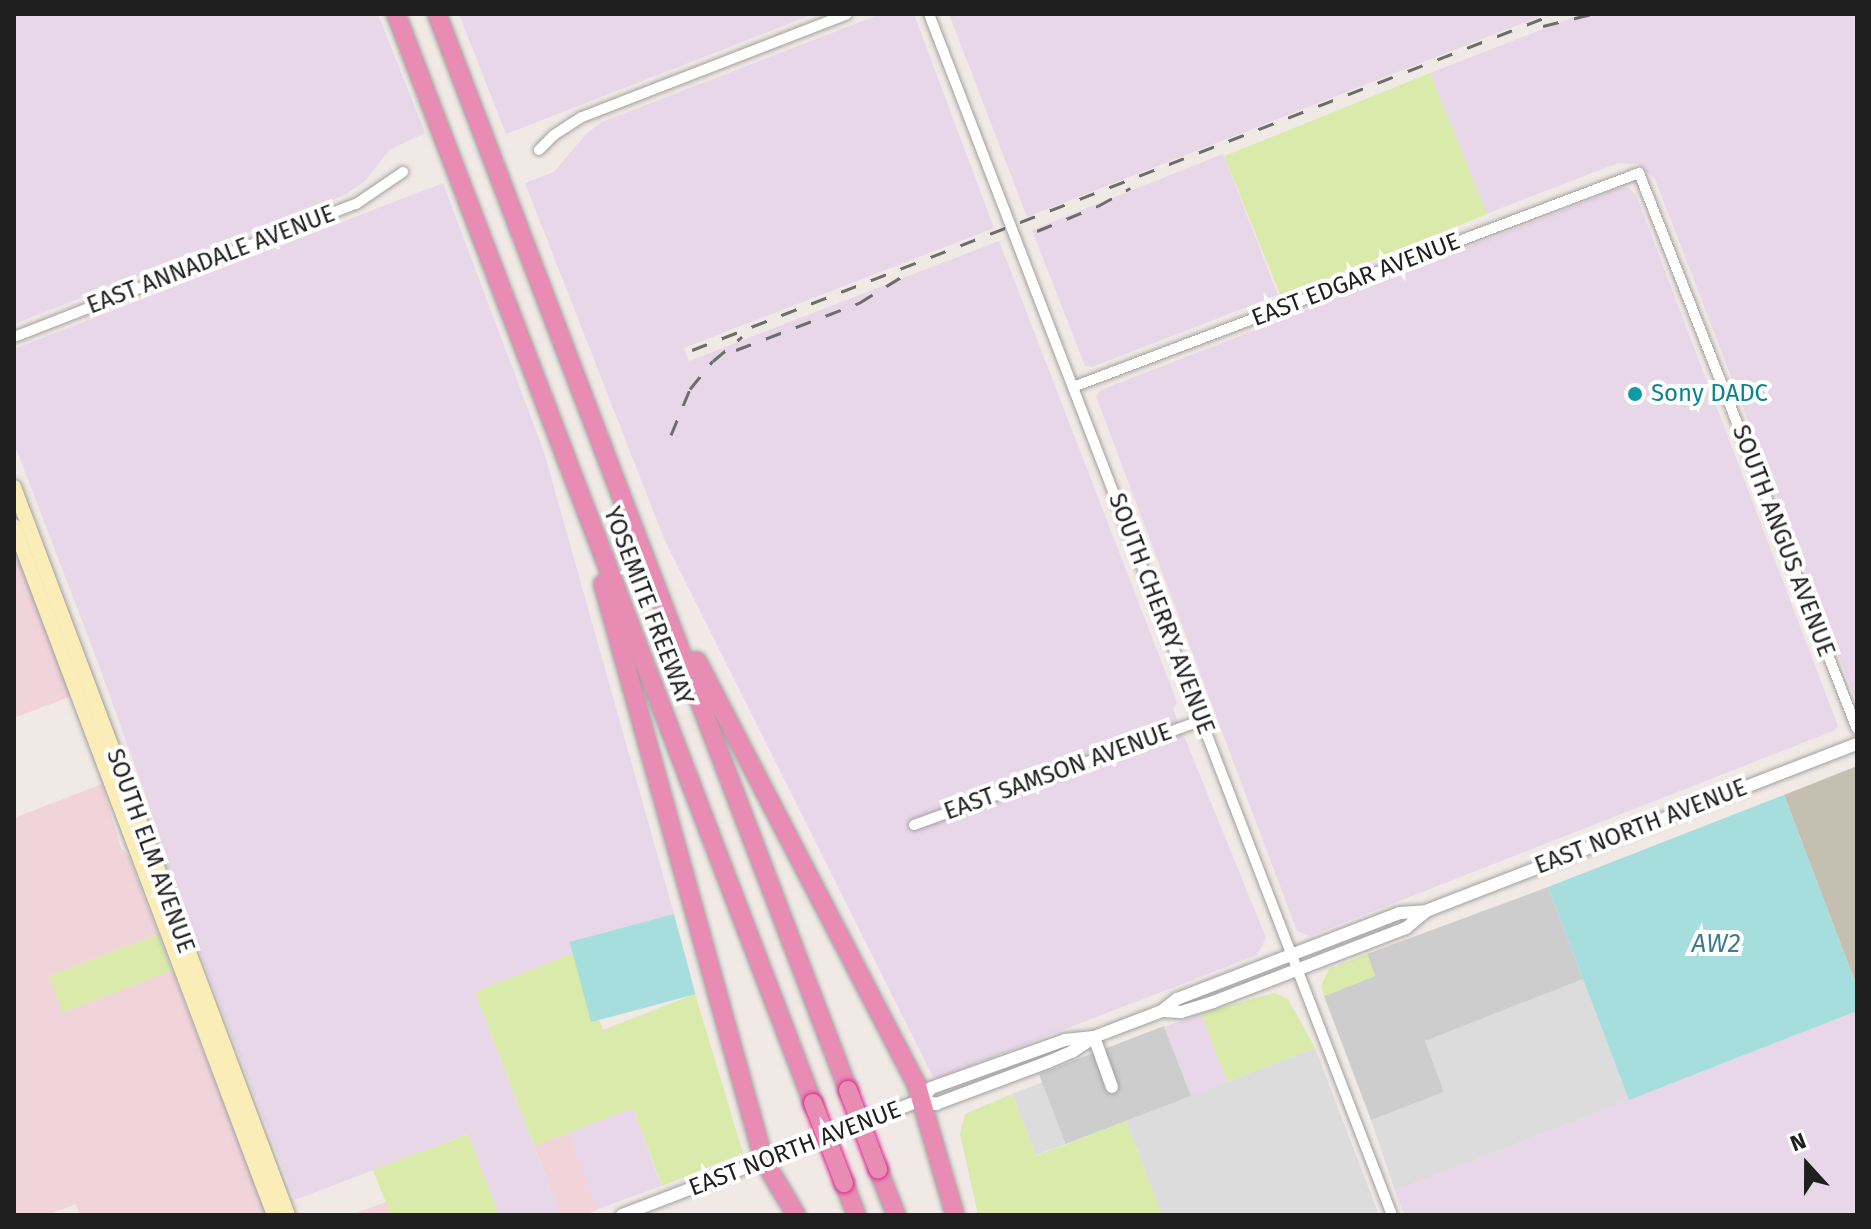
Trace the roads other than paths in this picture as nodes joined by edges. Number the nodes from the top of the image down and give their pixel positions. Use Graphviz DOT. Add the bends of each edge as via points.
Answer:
graph roads {
  1 [pos="396,14"];
  2 [pos="437,14"];
  3 [pos="847,14"];
  4 [pos="929,14"];
  5 [pos="539,150"];
  6 [pos="403,172"];
  7 [pos="1639,173"];
  8 [pos="14,337"];
  9 [pos="1073,387"];
  10 [pos="14,487"];
  11 [pos="581,500"];
  12 [pos="14,526"];
  13 [pos="636,531"];
  14 [pos="1202,720"];
  15 [pos="1857,729"];
  16 [pos="1857,744"];
  17 [pos="128,814"];
  18 [pos="914,825"];
  19 [pos="1426,911"];
  20 [pos="1293,955"];
  21 [pos="1298,970"];
  22 [pos="1162,1011"];
  23 [pos="1094,1037"];
  24 [pos="1112,1087"];
  25 [pos="922,1100"];
  26 [pos="764,1161"];
  27 [pos="274,1215"];
  28 [pos="288,1215"];
  29 [pos="622,1215"];
  30 [pos="796,1215"];
  31 [pos="856,1215"];
  32 [pos="896,1215"];
  33 [pos="955,1215"];
  34 [pos="1392,1215"];
  1 -- 11 [label="highway, YOSEMITE FREEWAY"];
  2 -- 13 [label="highway, YOSEMITE FREEWAY"];
  3 -- 5 [label="street" via="582,117"];
  4 -- 9 [label="street, SOUTH CHERRY AVENUE"];
  6 -- 8 [label="street, EAST ANNADALE AVENUE" via="356,204"];
  7 -- 9 [label="street, EAST EDGAR AVENUE"];
  7 -- 15 [label="street, SOUTH ANGUS AVENUE"];
  9 -- 14 [label="street, SOUTH CHERRY AVENUE"];
  10 -- 17 [label="main road, SOUTH ELM AVENUE"];
  11 -- 26 [label="highway"];
  11 -- 31 [label="highway, YOSEMITE FREEWAY, bridge"];
  12 -- 17 [label="main road, SOUTH ELM AVENUE"];
  13 -- 25 [label="highway" via="727,725"];
  13 -- 32 [label="highway, YOSEMITE FREEWAY, bridge"];
  14 -- 18 [label="street, EAST SAMSON AVENUE"];
  14 -- 20 [label="street, SOUTH CHERRY AVENUE"];
  16 -- 19 [label="street, EAST NORTH AVENUE"];
  17 -- 27 [label="main road, SOUTH ELM AVENUE"];
  17 -- 28 [label="main road, SOUTH ELM AVENUE"];
  19 -- 20 [label="street, EAST NORTH AVENUE" via="1400,913"];
  19 -- 21 [label="street, EAST NORTH AVENUE" via="1406,928"];
  20 -- 21 [label="street, SOUTH CHERRY AVENUE"];
  20 -- 22 [label="street, EAST NORTH AVENUE" via="1177,999"];
  21 -- 22 [label="street, EAST NORTH AVENUE" via="1181,1012"];
  21 -- 34 [label="street, SOUTH CHERRY AVENUE"];
  22 -- 23 [label="street, EAST NORTH AVENUE"];
  23 -- 24 [label="street"];
  23 -- 25 [label="street, EAST NORTH AVENUE" via="1072,1052 961,1095 936,1104"];
  25 -- 26 [label="street, EAST NORTH AVENUE"];
  25 -- 33 [label="highway"];
  26 -- 29 [label="street, EAST NORTH AVENUE"];
  26 -- 30 [label="highway"];
}
